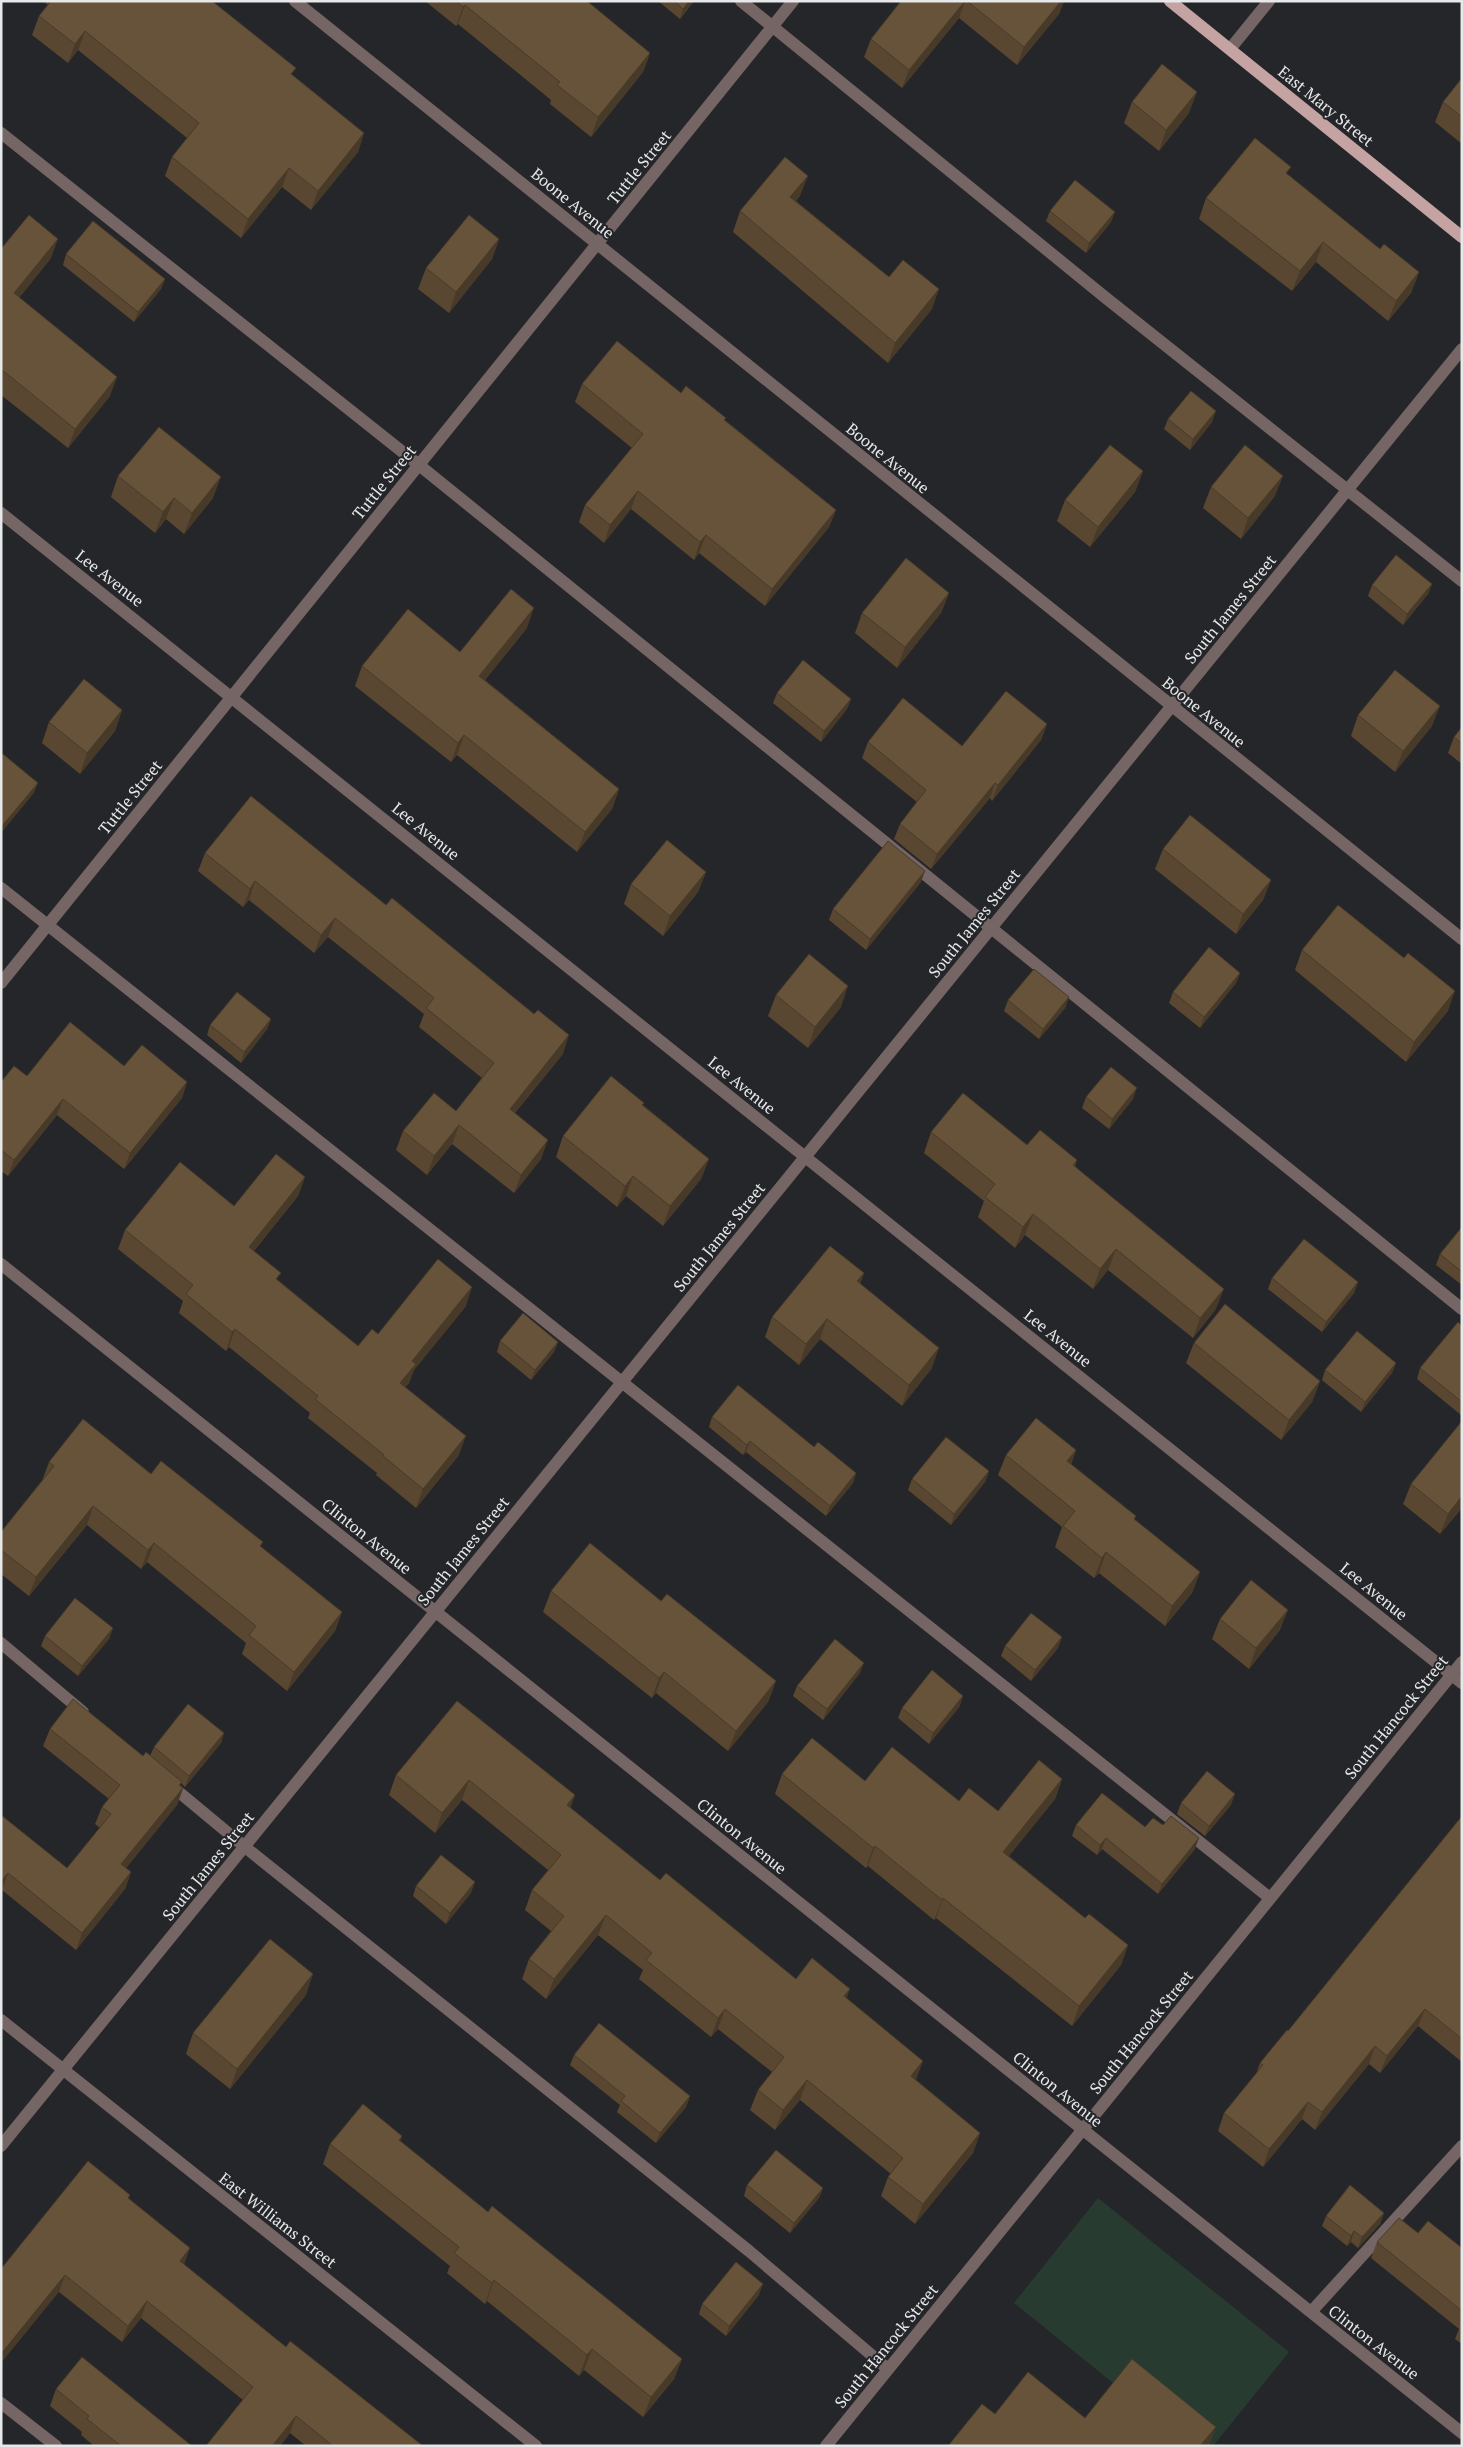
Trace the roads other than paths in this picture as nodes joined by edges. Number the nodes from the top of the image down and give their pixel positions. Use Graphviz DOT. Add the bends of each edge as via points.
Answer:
graph roads {
  1 [pos="295,1"];
  2 [pos="741,1"];
  3 [pos="793,1"];
  4 [pos="1170,1"];
  5 [pos="1269,1"];
  6 [pos="773,26"];
  7 [pos="1230,49"];
  8 [pos="1,133"];
  9 [pos="1462,237"];
  10 [pos="598,243"];
  11 [pos="1462,349"];
  12 [pos="419,465"];
  13 [pos="1347,491"];
  14 [pos="1,513"];
  15 [pos="1462,581"];
  16 [pos="232,697"];
  17 [pos="1171,707"];
  18 [pos="1,888"];
  19 [pos="48,925"];
  20 [pos="992,928"];
  21 [pos="1462,938"];
  22 [pos="1,983"];
  23 [pos="806,1156"];
  24 [pos="1,1264"];
  25 [pos="1462,1309"];
  26 [pos="622,1382"];
  27 [pos="435,1612"];
  28 [pos="1,1643"];
  29 [pos="1462,1662"];
  30 [pos="1457,1678"];
  31 [pos="95,1722"];
  32 [pos="160,1776"];
  33 [pos="244,1847"];
  34 [pos="1270,1898"];
  35 [pos="1,2020"];
  36 [pos="63,2070"];
  37 [pos="1082,2129"];
  38 [pos="1,2146"];
  39 [pos="1462,2146"];
  40 [pos="1311,2312"];
  41 [pos="888,2369"];
  42 [pos="1,2404"];
  43 [pos="1462,2432"];
  44 [pos="56,2446"];
  45 [pos="536,2446"];
  46 [pos="826,2446"];
  1 -- 10 [label="street, Boone Avenue"];
  2 -- 6 [label="street"];
  3 -- 6 [label="street, Tuttle Street"];
  4 -- 7 [label="main road, East Mary Street"];
  5 -- 7 [label="street"];
  6 -- 10 [label="street, Tuttle Street"];
  6 -- 13 [label="street"];
  7 -- 9 [label="main road, East Mary Street"];
  8 -- 12 [label="street"];
  10 -- 12 [label="street, Tuttle Street"];
  10 -- 17 [label="street, Boone Avenue"];
  11 -- 13 [label="street, South James Street"];
  12 -- 16 [label="street, Tuttle Street"];
  12 -- 20 [label="street"];
  13 -- 15 [label="street"];
  13 -- 17 [label="street, South James Street"];
  14 -- 16 [label="street, Lee Avenue"];
  16 -- 19 [label="street, Tuttle Street"];
  16 -- 23 [label="street, Lee Avenue"];
  17 -- 20 [label="street, South James Street"];
  17 -- 21 [label="street, Boone Avenue"];
  18 -- 19 [label="street"];
  19 -- 22 [label="street, Tuttle Street"];
  19 -- 26 [label="street"];
  20 -- 23 [label="street, South James Street"];
  20 -- 25 [label="street"];
  23 -- 26 [label="street, South James Street"];
  23 -- 30 [label="street, Lee Avenue"];
  24 -- 27 [label="street, Clinton Avenue"];
  26 -- 27 [label="street, South James Street"];
  26 -- 34 [label="street"];
  27 -- 33 [label="street, South James Street"];
  27 -- 37 [label="street, Clinton Avenue"];
  28 -- 31 [label="street"];
  29 -- 30 [label="street, South Hancock Street"];
  30 -- 34 [label="street, South Hancock Street"];
  32 -- 33 [label="street"];
  33 -- 36 [label="street, South James Street"];
  33 -- 41 [label="street" via="749,2251"];
  34 -- 37 [label="street, South Hancock Street"];
  35 -- 36 [label="street, East Williams Street"];
  36 -- 38 [label="street, South James Street"];
  36 -- 45 [label="street, East Williams Street"];
  37 -- 40 [label="street, Clinton Avenue"];
  37 -- 41 [label="street, South Hancock Street"];
  39 -- 40 [label="street"];
  40 -- 43 [label="street, Clinton Avenue"];
  41 -- 46 [label="street, South Hancock Street"];
  42 -- 44 [label="street"];
}
